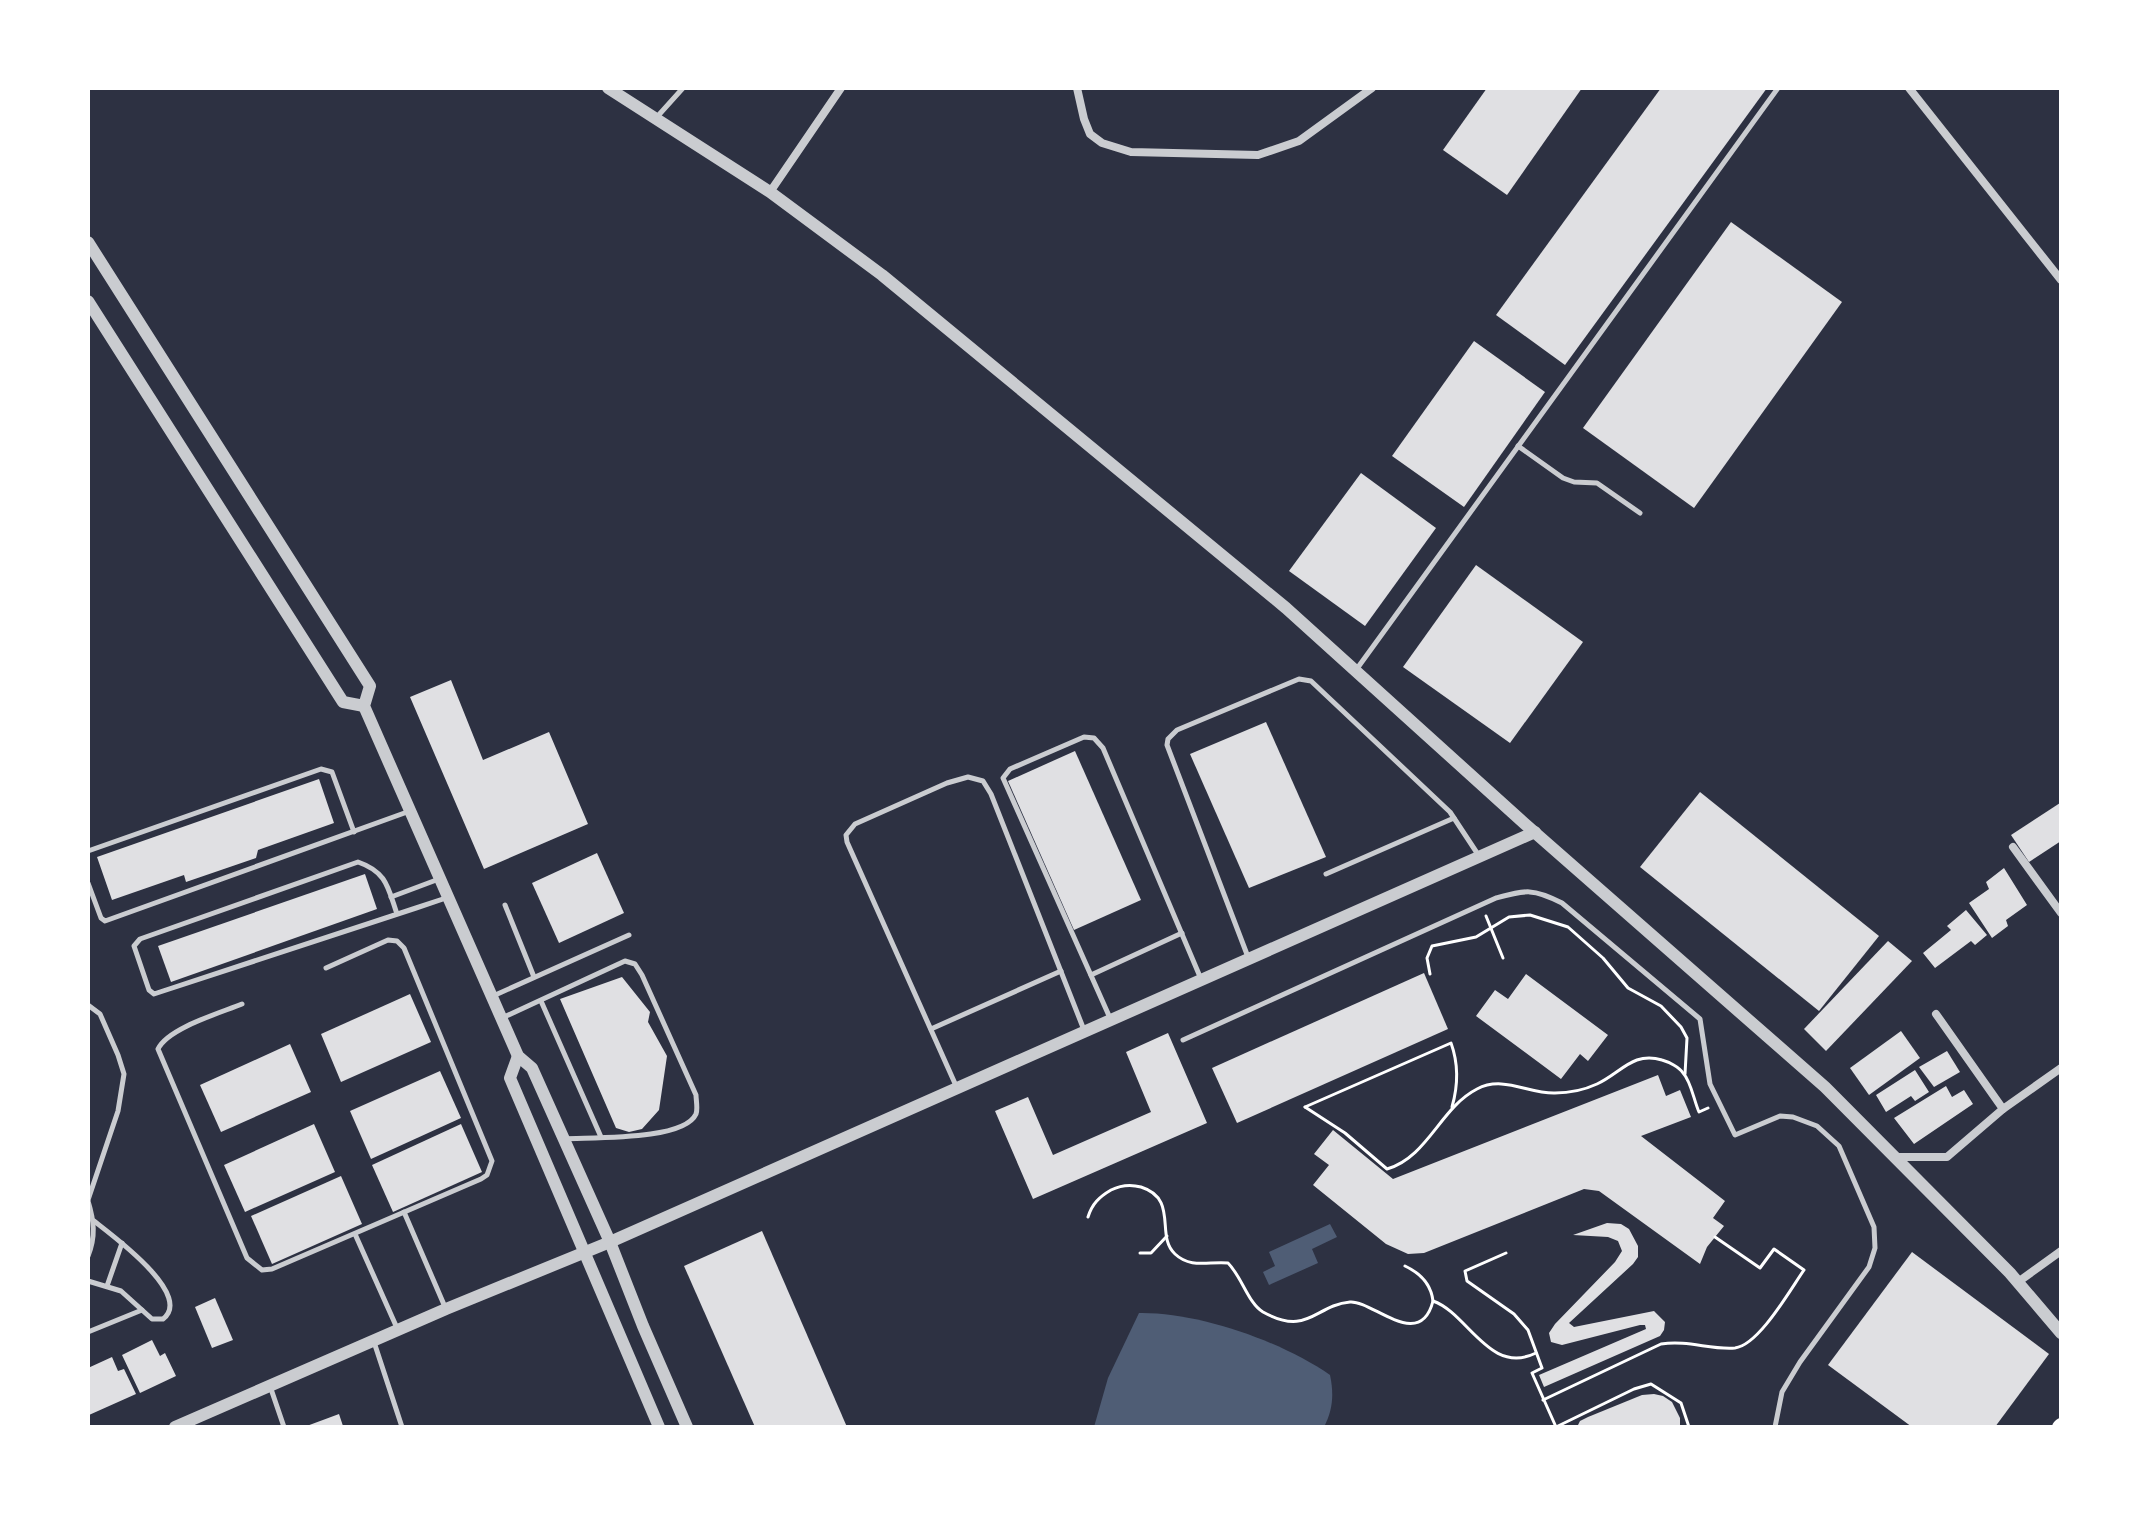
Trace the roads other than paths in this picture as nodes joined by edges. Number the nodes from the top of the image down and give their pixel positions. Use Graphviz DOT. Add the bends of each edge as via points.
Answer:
graph roads {
  1 [pos="608,88"];
  2 [pos="683,88"];
  3 [pos="841,88"];
  4 [pos="1077,88"];
  5 [pos="1372,88"];
  6 [pos="1778,88"];
  7 [pos="1909,88"];
  8 [pos="656,119"];
  9 [pos="770,192"];
  10 [pos="88,242"];
  11 [pos="2061,280"];
  12 [pos="88,301"];
  13 [pos="1518,446"];
  14 [pos="1640,513"];
  15 [pos="1356,671"];
  16 [pos="364,706"];
  17 [pos="412,810"];
  18 [pos="1454,818"];
  19 [pos="354,832"];
  20 [pos="1535,832"];
  21 [pos="2013,847"];
  22 [pos="88,851"];
  23 [pos="1480,856"];
  24 [pos="1326,874"];
  25 [pos="441,878"];
  26 [pos="88,883"];
  27 [pos="391,897"];
  28 [pos="450,897"];
  29 [pos="505,905"];
  30 [pos="2061,913"];
  31 [pos="397,914"];
  32 [pos="1182,933"];
  33 [pos="629,935"];
  34 [pos="1249,958"];
  35 [pos="326,968"];
  36 [pos="1061,971"];
  37 [pos="1091,975"];
  38 [pos="534,977"];
  39 [pos="1201,979"];
  40 [pos="492,996"];
  41 [pos="541,1001"];
  42 [pos="242,1004"];
  43 [pos="88,1005"];
  44 [pos="1936,1014"];
  45 [pos="502,1018"];
  46 [pos="1111,1019"];
  47 [pos="931,1029"];
  48 [pos="1084,1031"];
  49 [pos="1183,1040"];
  50 [pos="518,1056"];
  51 [pos="2061,1068"];
  52 [pos="957,1089"];
  53 [pos="2003,1109"];
  54 [pos="601,1137"];
  55 [pos="562,1139"];
  56 [pos="1896,1157"];
  57 [pos="88,1200"];
  58 [pos="404,1212"];
  59 [pos="94,1221"];
  60 [pos="355,1234"];
  61 [pos="610,1242"];
  62 [pos="122,1243"];
  63 [pos="2061,1251"];
  64 [pos="583,1252"];
  65 [pos="88,1256"];
  66 [pos="88,1281"];
  67 [pos="2018,1282"];
  68 [pos="107,1286"];
  69 [pos="446,1309"];
  70 [pos="142,1310"];
  71 [pos="398,1331"];
  72 [pos="88,1332"];
  73 [pos="2061,1333"];
  74 [pos="374,1342"];
  75 [pos="270,1385"];
  76 [pos="175,1427"];
  77 [pos="284,1427"];
  78 [pos="402,1427"];
  79 [pos="659,1427"];
  80 [pos="687,1427"];
  81 [pos="1775,1427"];
  1 -- 8 [label="street"];
  2 -- 8 [label="lane"];
  3 -- 9 [label="street"];
  4 -- 5 [label="street" via="1090,134 1102,143 1131,152 1258,155 1299,141"];
  6 -- 13 [label="lane"];
  7 -- 11 [label="street"];
  8 -- 9 [label="street"];
  9 -- 15 [label="street" via="882,275"];
  10 -- 16 [label="street" via="370,686"];
  12 -- 16 [label="street" via="343,702"];
  13 -- 14 [label="lane" via="1563,478 1597,483"];
  13 -- 15 [label="lane"];
  15 -- 20 [label="street"];
  16 -- 17 [label="street"];
  17 -- 19 [label="lane"];
  17 -- 25 [label="street"];
  18 -- 23 [label="lane"];
  18 -- 24 [label="lane"];
  18 -- 34 [label="lane" via="1311,681 1299,679 1173,732 1167,745"];
  19 -- 22 [label="lane" via="332,772 321,769"];
  19 -- 26 [label="lane" via="105,921"];
  20 -- 23 [label="street"];
  20 -- 56 [label="street" via="1766,1034"];
  21 -- 30 [label="street"];
  23 -- 34 [label="street"];
  25 -- 27 [label="lane"];
  25 -- 28 [label="street"];
  27 -- 31 [label="lane"];
  27 -- 31 [label="lane" via="382,875 358,862 140,939 135,951 154,994"];
  28 -- 31 [label="lane"];
  28 -- 40 [label="street"];
  29 -- 38 [label="lane"];
  32 -- 37 [label="lane"];
  32 -- 37 [label="lane" via="1100,743 1084,737 1010,769 1003,778"];
  32 -- 39 [label="lane"];
  33 -- 38 [label="lane"];
  34 -- 39 [label="street"];
  35 -- 58 [label="lane" via="388,940 404,948 492,1161 481,1179"];
  36 -- 47 [label="lane"];
  36 -- 47 [label="lane" via="983,781 968,777 947,783 855,824 847,842"];
  36 -- 48 [label="lane"];
  37 -- 46 [label="lane"];
  38 -- 40 [label="lane"];
  39 -- 46 [label="street"];
  40 -- 45 [label="street"];
  41 -- 45 [label="lane"];
  41 -- 54 [label="lane"];
  41 -- 54 [label="lane" via="625,961 635,964 696,1095 696,1113 690,1121 650,1136"];
  42 -- 60 [label="lane" via="174,1033 158,1049 247,1258 262,1270 272,1269"];
  43 -- 57 [label="lane" via="100,1014 124,1074 118,1111"];
  44 -- 53 [label="street"];
  45 -- 50 [label="street"];
  46 -- 48 [label="street"];
  47 -- 52 [label="lane"];
  48 -- 52 [label="street"];
  49 -- 81 [label="lane" via="1481,905 1528,890 1542,892 1574,912 1700,1019 1710,1084 1735,1135 1780,1116 1805,1121 1829,1135 1839,1146 1874,1227 1869,1267 1782,1392"];
  50 -- 55 [label="street" via="532,1068"];
  50 -- 64 [label="street" via="510,1078"];
  51 -- 53 [label="street"];
  52 -- 61 [label="street"];
  53 -- 56 [label="street" via="1947,1157"];
  54 -- 55 [label="lane"];
  55 -- 61 [label="street"];
  56 -- 67 [label="street"];
  57 -- 59 [label="lane"];
  58 -- 60 [label="lane"];
  58 -- 69 [label="lane"];
  59 -- 62 [label="lane"];
  59 -- 65 [label="lane"];
  60 -- 71 [label="lane"];
  61 -- 64 [label="street"];
  61 -- 80 [label="street"];
  62 -- 68 [label="lane"];
  62 -- 70 [label="lane" via="165,1287 172,1305 163,1319 152,1319"];
  63 -- 67 [label="street"];
  64 -- 69 [label="street"];
  64 -- 79 [label="street"];
  66 -- 68 [label="lane"];
  67 -- 73 [label="street"];
  68 -- 70 [label="lane"];
  69 -- 71 [label="street"];
  70 -- 72 [label="lane"];
  71 -- 74 [label="street"];
  74 -- 75 [label="street"];
  74 -- 78 [label="lane"];
  75 -- 76 [label="street"];
  75 -- 77 [label="lane"];
}
